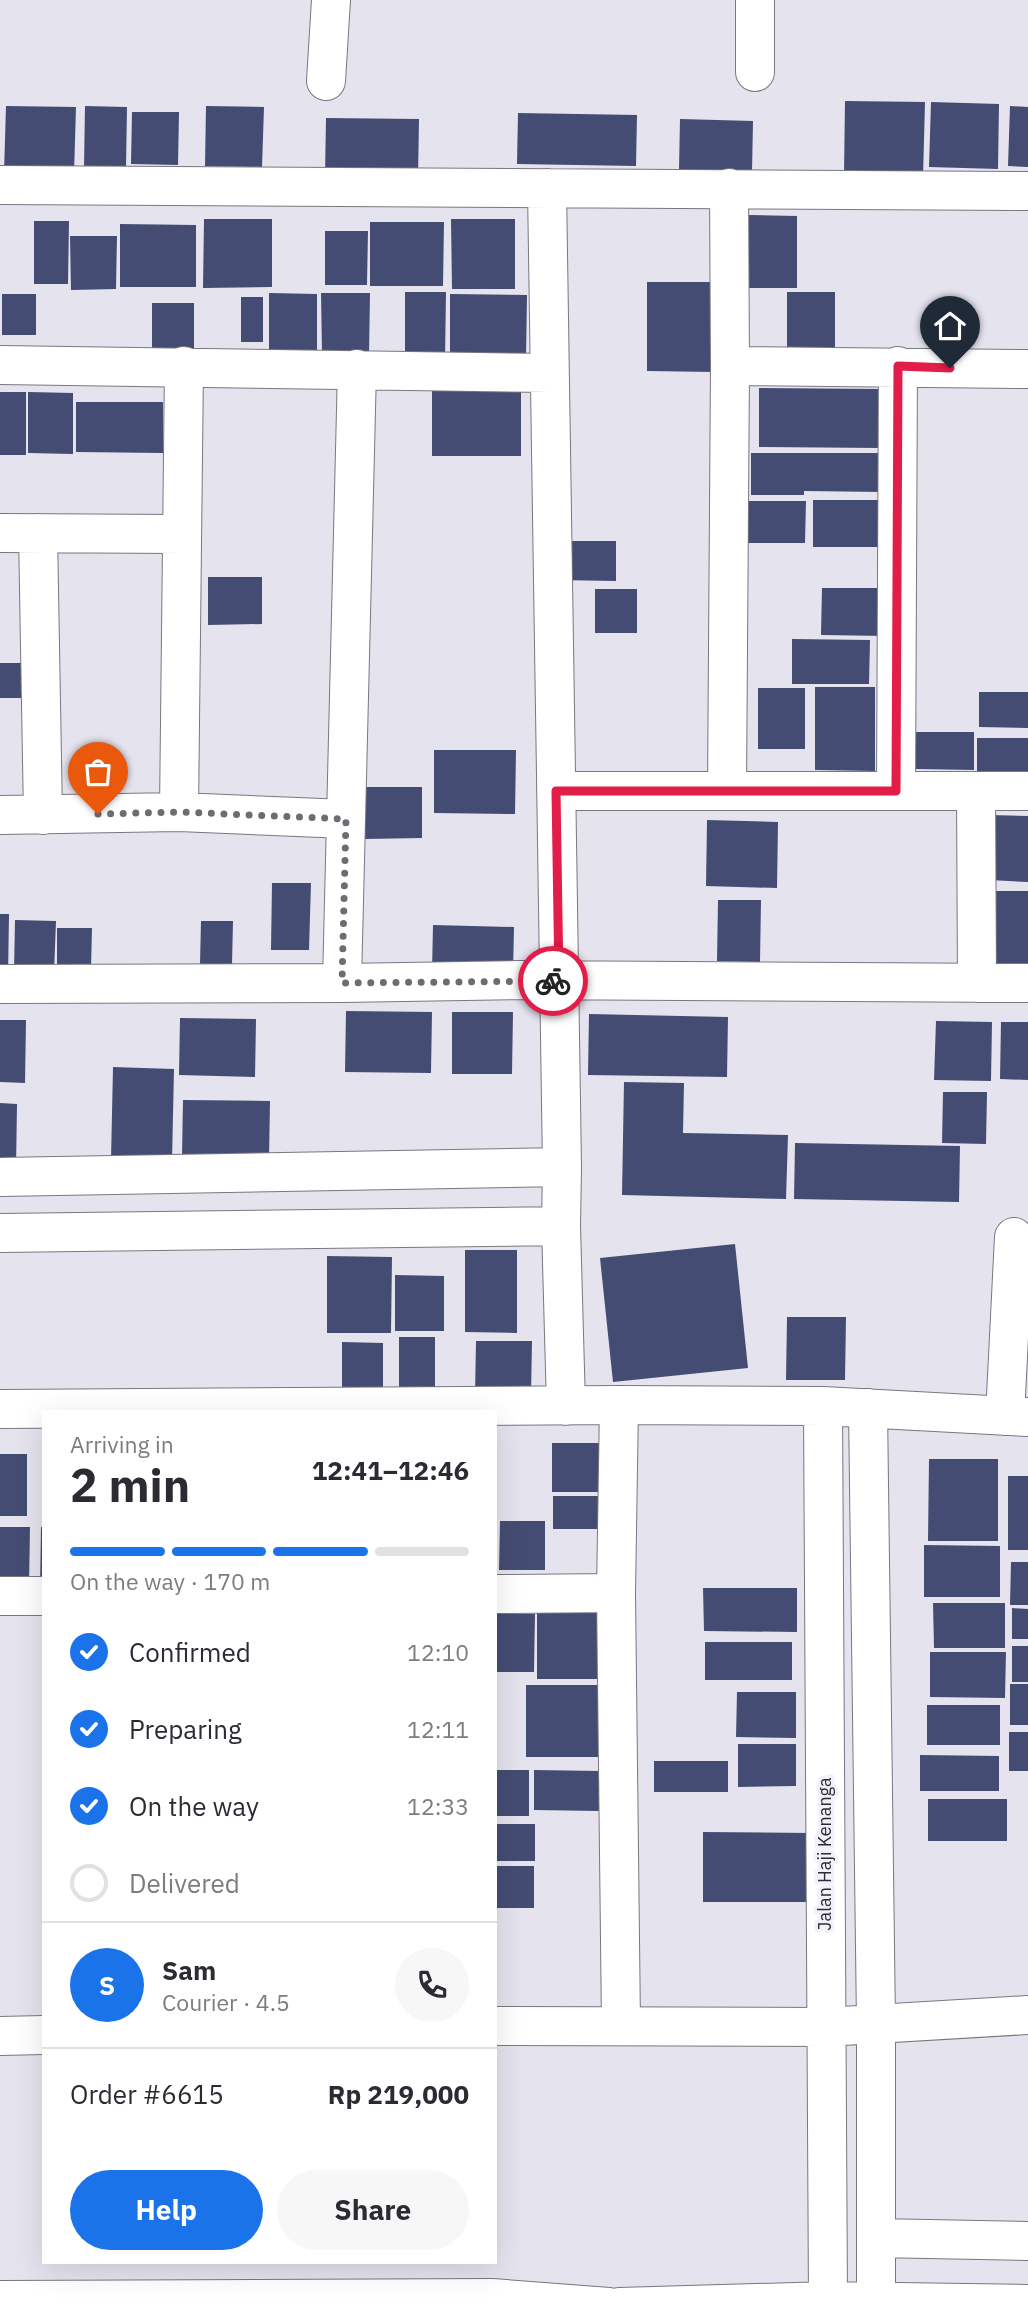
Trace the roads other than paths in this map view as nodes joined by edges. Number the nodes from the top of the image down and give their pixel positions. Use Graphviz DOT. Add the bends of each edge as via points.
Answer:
graph roads {
  1 [pos="331,0"];
  2 [pos="755,0"];
  3 [pos="755,72"];
  4 [pos="327,81"];
  5 [pos="0,185"];
  6 [pos="547,188"];
  7 [pos="729,188"];
  8 [pos="1028,191"];
  9 [pos="0,365"];
  10 [pos="184,366"];
  11 [pos="730,366"];
  12 [pos="898,366"];
  13 [pos="358,369"];
  14 [pos="1028,369"];
  15 [pos="549,373"];
  16 [pos="0,533"];
  17 [pos="38,533"];
  18 [pos="181,534"];
  19 [pos="556,791"];
  20 [pos="727,791"];
  21 [pos="896,791"];
  22 [pos="976,791"];
  23 [pos="1028,791"];
  24 [pos="179,812"];
  25 [pos="0,815"];
  26 [pos="43,815"];
  27 [pos="346,819"];
  28 [pos="559,981"];
  29 [pos="342,983"];
  30 [pos="978,983"];
  31 [pos="1028,983"];
  32 [pos="0,984"];
  33 [pos="562,1167"];
  34 [pos="0,1177"];
  35 [pos="561,1226"];
  36 [pos="0,1233"];
  37 [pos="1014,1237"];
  38 [pos="619,1405"];
  39 [pos="566,1406"];
  40 [pos="823,1406"];
  41 [pos="868,1408"];
  42 [pos="0,1409"];
  43 [pos="52,1410"];
  44 [pos="196,1410"];
  45 [pos="1016,1416"];
  46 [pos="616,1592"];
  47 [pos="497,1594"];
  48 [pos="0,1596"];
  49 [pos="42,1596"];
  50 [pos="1028,2015"];
  51 [pos="876,2024"];
  52 [pos="621,2025"];
  53 [pos="497,2026"];
  54 [pos="825,2027"];
  55 [pos="42,2035"];
  56 [pos="0,2036"];
  57 [pos="876,2238"];
  58 [pos="1028,2241"];
  59 [pos="0,2300"];
  60 [pos="828,2301"];
  61 [pos="876,2302"];
  62 [pos="334,2303"];
  63 [pos="492,2303"];
  64 [pos="38,2304"];
  65 [pos="175,2304"];
  66 [pos="1028,2304"];
  67 [pos="609,2307"];
  68 [pos="619,2307"];
  1 -- 4 [label="street"];
  2 -- 3 [label="street"];
  5 -- 6 [label="street"];
  6 -- 7 [label="street"];
  6 -- 15 [label="street"];
  7 -- 8 [label="street"];
  7 -- 11 [label="street"];
  9 -- 10 [label="street"];
  10 -- 13 [label="street"];
  10 -- 18 [label="street"];
  11 -- 12 [label="street"];
  11 -- 20 [label="street"];
  12 -- 14 [label="street"];
  12 -- 21 [label="street"];
  13 -- 15 [label="street"];
  13 -- 27 [label="street"];
  15 -- 19 [label="street"];
  16 -- 17 [label="street"];
  17 -- 18 [label="street"];
  17 -- 26 [label="street"];
  18 -- 24 [label="street"];
  19 -- 20 [label="street"];
  19 -- 28 [label="street"];
  20 -- 21 [label="street"];
  21 -- 22 [label="street"];
  22 -- 23 [label="street"];
  22 -- 30 [label="street"];
  24 -- 26 [label="street"];
  24 -- 27 [label="street"];
  25 -- 26 [label="street"];
  27 -- 29 [label="street"];
  28 -- 29 [label="street"];
  28 -- 30 [label="street"];
  28 -- 33 [label="street"];
  29 -- 32 [label="street"];
  30 -- 31 [label="street"];
  33 -- 34 [label="street"];
  33 -- 35 [label="street"];
  35 -- 36 [label="street"];
  35 -- 39 [label="street"];
  37 -- 45 [label="street"];
  38 -- 39 [label="street"];
  38 -- 40 [label="street"];
  38 -- 46 [label="street"];
  39 -- 44 [label="street"];
  40 -- 41 [label="street"];
  40 -- 54 [label="street, Jalan Haji Kenanga"];
  41 -- 45 [label="street"];
  41 -- 51 [label="street"];
  42 -- 43 [label="street"];
  46 -- 47 [label="street"];
  46 -- 52 [label="street"];
  48 -- 49 [label="street"];
  50 -- 51 [label="street"];
  51 -- 54 [label="street"];
  51 -- 57 [label="street"];
  52 -- 53 [label="street"];
  52 -- 54 [label="street"];
  54 -- 60 [label="street, Jalan Haji Kenanga"];
  55 -- 56 [label="street"];
  57 -- 58 [label="street"];
  57 -- 61 [label="street"];
  59 -- 64 [label="street"];
  60 -- 61 [label="street"];
  60 -- 68 [label="street"];
  61 -- 66 [label="street"];
  62 -- 63 [label="street"];
  62 -- 65 [label="street"];
  63 -- 67 [label="street"];
  64 -- 65 [label="street"];
}
